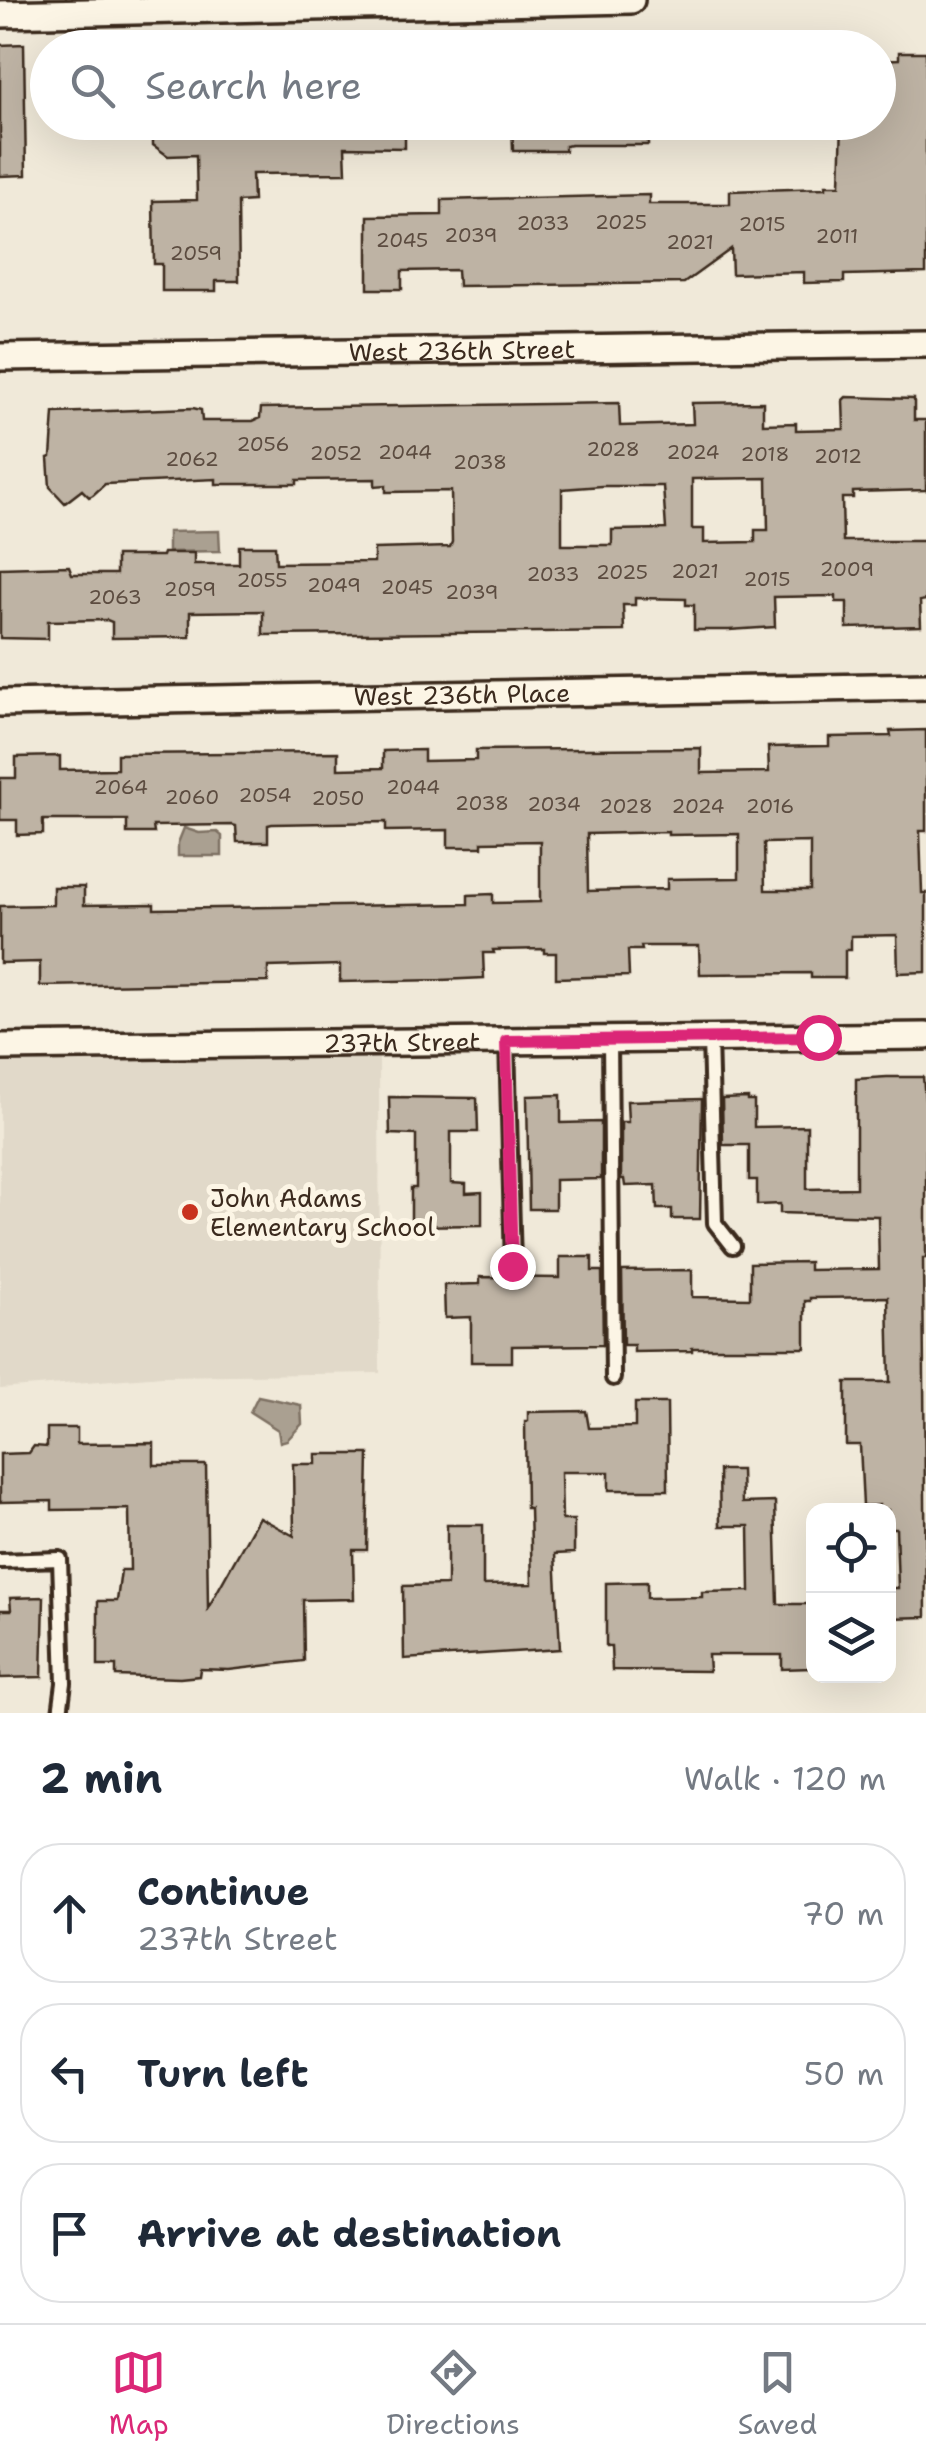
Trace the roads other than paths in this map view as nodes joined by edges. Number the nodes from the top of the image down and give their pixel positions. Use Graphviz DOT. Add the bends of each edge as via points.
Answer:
graph roads {
  1 [pos="631,0"];
  2 [pos="0,14"];
  3 [pos="926,344"];
  4 [pos="0,357"];
  5 [pos="926,686"];
  6 [pos="0,703"];
  7 [pos="926,1036"];
  8 [pos="710,1038"];
  9 [pos="610,1040"];
  10 [pos="506,1041"];
  11 [pos="0,1047"];
  12 [pos="733,1246"];
  13 [pos="512,1266"];
  14 [pos="613,1378"];
  15 [pos="0,1561"];
  16 [pos="60,1713"];
  1 -- 2 [label="street"];
  3 -- 4 [label="street, West 236th Street"];
  5 -- 6 [label="street, West 236th Place"];
  7 -- 8 [label="street, 237th Street"];
  8 -- 9 [label="street, 237th Street"];
  8 -- 12 [label="lane" via="715,1223"];
  9 -- 10 [label="street, 237th Street"];
  9 -- 14 [label="lane"];
  10 -- 11 [label="street, 237th Street"];
  10 -- 13 [label="lane"];
  15 -- 16 [label="lane" via="60,1559"];
}
